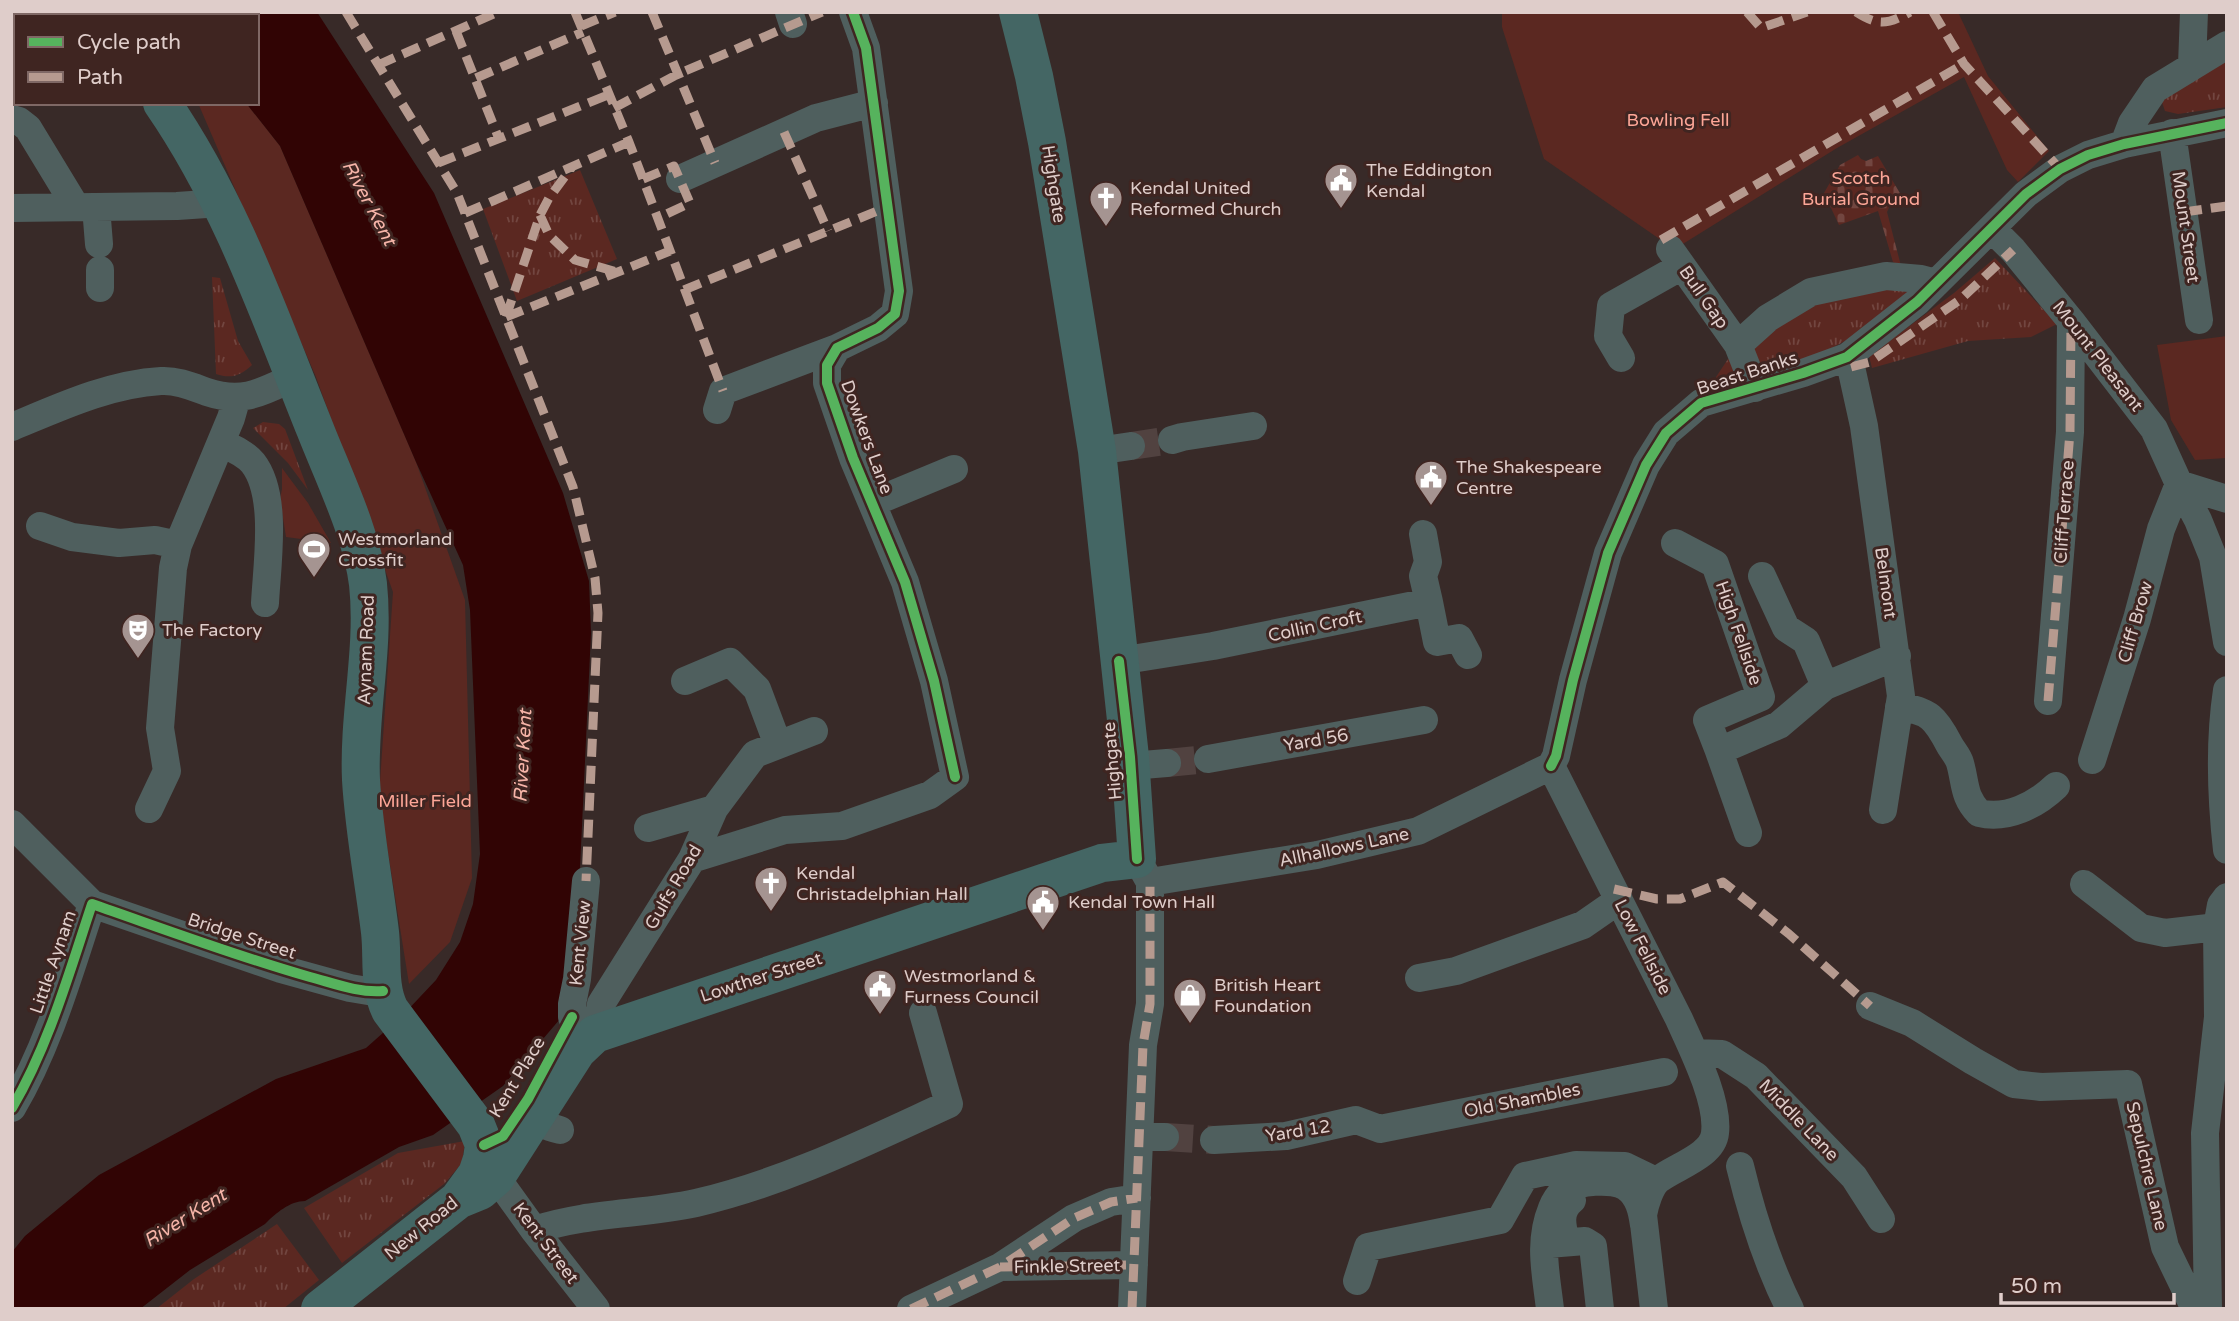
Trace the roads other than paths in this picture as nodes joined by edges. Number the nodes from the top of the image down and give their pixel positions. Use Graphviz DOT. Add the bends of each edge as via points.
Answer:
graph roads {
  1 [pos="853,12"];
  2 [pos="1018,12"];
  3 [pos="2194,12"];
  4 [pos="2227,45"];
  5 [pos="2192,65"];
  6 [pos="874,103"];
  7 [pos="163,105"];
  8 [pos="12,119"];
  9 [pos="2227,123"];
  10 [pos="2172,133"];
  11 [pos="2124,144"];
  12 [pos="680,179"];
  13 [pos="221,203"];
  14 [pos="86,207"];
  15 [pos="12,208"];
  16 [pos="2002,239"];
  17 [pos="100,267"];
  18 [pos="1936,283"];
  19 [pos="2199,320"];
  20 [pos="2071,321"];
  21 [pos="1738,345"];
  22 [pos="837,348"];
  23 [pos="1847,357"];
  24 [pos="1621,358"];
  25 [pos="294,377"];
  26 [pos="1755,388"];
  27 [pos="237,397"];
  28 [pos="717,410"];
  29 [pos="13,424"];
  30 [pos="1253,426"];
  31 [pos="1172,440"];
  32 [pos="221,443"];
  33 [pos="954,469"];
  34 [pos="2179,484"];
  35 [pos="2227,499"];
  36 [pos="872,503"];
  37 [pos="40,526"];
  38 [pos="1423,534"];
  39 [pos="1675,543"];
  40 [pos="178,545"];
  41 [pos="1762,576"];
  42 [pos="1429,602"];
  43 [pos="265,603"];
  44 [pos="2227,642"];
  45 [pos="1468,655"];
  46 [pos="1897,656"];
  47 [pos="1119,660"];
  48 [pos="685,681"];
  49 [pos="1825,686"];
  50 [pos="2227,690"];
  51 [pos="2048,701"];
  52 [pos="1899,707"];
  53 [pos="1424,720"];
  54 [pos="814,731"];
  55 [pos="778,745"];
  56 [pos="1718,751"];
  57 [pos="1208,759"];
  58 [pos="2092,760"];
  59 [pos="1551,766"];
  60 [pos="2056,786"];
  61 [pos="149,809"];
  62 [pos="714,809"];
  63 [pos="1883,810"];
  64 [pos="12,824"];
  65 [pos="648,828"];
  66 [pos="1748,833"];
  67 [pos="2227,850"];
  68 [pos="692,859"];
  69 [pos="1143,871"];
  70 [pos="586,881"];
  71 [pos="2084,884"];
  72 [pos="2227,897"];
  73 [pos="1619,900"];
  74 [pos="92,904"];
  75 [pos="2217,927"];
  76 [pos="1419,978"];
  77 [pos="609,989"];
  78 [pos="386,1001"];
  79 [pos="1870,1006"];
  80 [pos="923,1013"];
  81 [pos="630,1021"];
  82 [pos="588,1040"];
  83 [pos="1695,1053"];
  84 [pos="1664,1072"];
  85 [pos="22,1076"];
  86 [pos="12,1108"];
  87 [pos="1380,1129"];
  88 [pos="1214,1140"];
  89 [pos="1740,1166"];
  90 [pos="496,1177"];
  91 [pos="1648,1193"];
  92 [pos="458,1200"];
  93 [pos="1137,1207"];
  94 [pos="1881,1219"];
  95 [pos="534,1230"];
  96 [pos="1554,1243"];
  97 [pos="1134,1265"];
  98 [pos="1000,1267"];
  99 [pos="1357,1281"];
  100 [pos="320,1309"];
  101 [pos="596,1309"];
  102 [pos="911,1309"];
  103 [pos="1132,1309"];
  104 [pos="1550,1309"];
  105 [pos="1600,1309"];
  106 [pos="1654,1309"];
  107 [pos="1790,1309"];
  108 [pos="2195,1309"];
  109 [pos="2208,1309"];
  1 -- 6 [label="street" via="866,48"];
  2 -- 47 [label="highway, Highgate" via="1114,449"];
  3 -- 5 [label="street"];
  4 -- 5 [label="street"];
  5 -- 11 [label="street" via="2155,89"];
  6 -- 12 [label="street" via="816,118"];
  6 -- 22 [label="street" via="899,291 895,314"];
  7 -- 13 [label="highway, Aynam Road"];
  8 -- 14 [label="street" via="28,128"];
  9 -- 10 [label="street, Beast Banks"];
  10 -- 11 [label="street, Beast Banks"];
  10 -- 19 [label="street, Mount Street"];
  11 -- 18 [label="street, Beast Banks" via="2060,169 2026,194"];
  13 -- 14 [label="street"];
  13 -- 25 [label="highway, Aynam Road"];
  14 -- 15 [label="street"];
  14 -- 17 [label="street"];
  16 -- 20 [label="street, Mount Pleasant"];
  18 -- 21 [label="street, Beast Banks" via="1886,276 1811,292 1768,318"];
  18 -- 23 [label="street, Beast Banks"];
  20 -- 34 [label="street, Mount Pleasant" via="2154,429"];
  20 -- 51 [label="street, Cliff Terrace" via="2070,432"];
  21 -- 24 [label="street, Bull Gap" via="1676,258 1611,306 1608,336"];
  21 -- 26 [label="street, Beast Banks"];
  22 -- 28 [label="street" via="723,391"];
  22 -- 36 [label="street, Dowkers Lane" via="827,365 827,383"];
  23 -- 26 [label="street, Beast Banks"];
  23 -- 46 [label="street, Belmont" via="1864,426"];
  25 -- 27 [label="street" via="249,397"];
  25 -- 78 [label="highway, Aynam Road" via="355,533 368,582 361,779"];
  26 -- 59 [label="street, Beast Banks" via="1701,403 1666,433 1646,465 1608,552"];
  27 -- 29 [label="street" via="164,380 100,392"];
  27 -- 32 [label="street"];
  30 -- 31 [label="street"];
  32 -- 40 [label="street"];
  32 -- 43 [label="street" via="252,461 263,479 268,548"];
  33 -- 36 [label="street"];
  34 -- 35 [label="street"];
  34 -- 44 [label="street, Mount Pleasant" via="2213,557"];
  34 -- 58 [label="street, Cliff Brow" via="2161,528"];
  36 -- 68 [label="street, Dowkers Lane" via="905,582 934,681 955,777 930,795 842,825 785,830"];
  37 -- 40 [label="street" via="72,537"];
  38 -- 42 [label="street" via="1428,562 1423,576"];
  39 -- 56 [label="street, High Fellside" via="1715,564 1761,698 1707,720"];
  40 -- 61 [label="street" via="160,728 167,771"];
  41 -- 49 [label="street" via="1786,628 1806,641"];
  42 -- 45 [label="street" via="1437,642 1459,638"];
  42 -- 47 [label="street, Collin Croft" via="1213,646"];
  46 -- 49 [label="street"];
  46 -- 52 [label="street, Belmont"];
  47 -- 69 [label="highway, Highgate" via="1149,765"];
  48 -- 55 [label="street" via="730,662 757,689"];
  49 -- 56 [label="street" via="1779,725"];
  50 -- 67 [label="street" via="2221,750"];
  52 -- 60 [label="street" via="1916,709 1934,720 1956,756 1966,794 1979,813 2001,816"];
  52 -- 63 [label="street, Belmont"];
  53 -- 57 [label="street, Yard 56"];
  54 -- 55 [label="street, Gulfs Road"];
  55 -- 62 [label="street, Gulfs Road" via="755,754"];
  56 -- 66 [label="street, High Fellside"];
  59 -- 69 [label="street, Allhallows Lane" via="1418,831 1317,855"];
  59 -- 73 [label="street, Low Fellside"];
  62 -- 65 [label="street"];
  62 -- 68 [label="street, Gulfs Road"];
  64 -- 74 [label="street"];
  68 -- 77 [label="street, Gulfs Road"];
  69 -- 81 [label="highway, Lowther Street" via="1102,863"];
  69 -- 93 [label="street, Highgate" via="1150,1003 1143,1045 1152,1137"];
  70 -- 82 [label="street, Kent View" via="572,1017"];
  71 -- 75 [label="street" via="2141,928 2165,933"];
  72 -- 75 [label="street"];
  73 -- 76 [label="street" via="1583,925 1456,971"];
  73 -- 83 [label="street, Low Fellside"];
  74 -- 78 [label="street, Bridge Street"];
  74 -- 85 [label="street, Little Aynam" via="61,995"];
  75 -- 109 [label="street" via="2218,1017 2205,1133"];
  77 -- 81 [label="street" via="614,1006"];
  77 -- 82 [label="street, Gulfs Road"];
  78 -- 92 [label="highway, New Road" via="476,1125 484,1145 477,1174"];
  79 -- 108 [label="street, Sepulchre Lane" via="1912,1023 2014,1084 2128,1084 2165,1247"];
  80 -- 95 [label="street" via="950,1104 778,1180 697,1202 642,1213 600,1214"];
  81 -- 82 [label="highway, Lowther Street"];
  82 -- 90 [label="highway" via="547,1122"];
  83 -- 91 [label="street, Low Fellside" via="1714,1109 1716,1135 1710,1146"];
  83 -- 94 [label="street, Middle Lane" via="1722,1054 1756,1076 1854,1177"];
  84 -- 87 [label="street, Old Shambles"];
  85 -- 86 [label="street, Little Aynam"];
  87 -- 88 [label="street, Yard 12" via="1356,1120 1286,1136"];
  89 -- 107 [label="street" via="1752,1216"];
  90 -- 92 [label="highway" via="480,1191"];
  90 -- 95 [label="street, Kent Street"];
  91 -- 96 [label="street" via="1618,1184 1582,1183 1563,1191 1552,1206"];
  91 -- 99 [label="street" via="1625,1166 1576,1165 1525,1175 1500,1220 1368,1247"];
  91 -- 106 [label="street" via="1643,1215"];
  92 -- 100 [label="highway, New Road"];
  93 -- 97 [label="street, Highgate"];
  93 -- 98 [label="street, Finkle Street" via="1111,1202 1074,1218"];
  95 -- 101 [label="street, Kent Street"];
  96 -- 104 [label="street"];
  96 -- 105 [label="street" via="1585,1241 1593,1246"];
  97 -- 98 [label="street, Finkle Street"];
  97 -- 103 [label="street, Highgate"];
  98 -- 102 [label="street, Finkle Street"];
}
